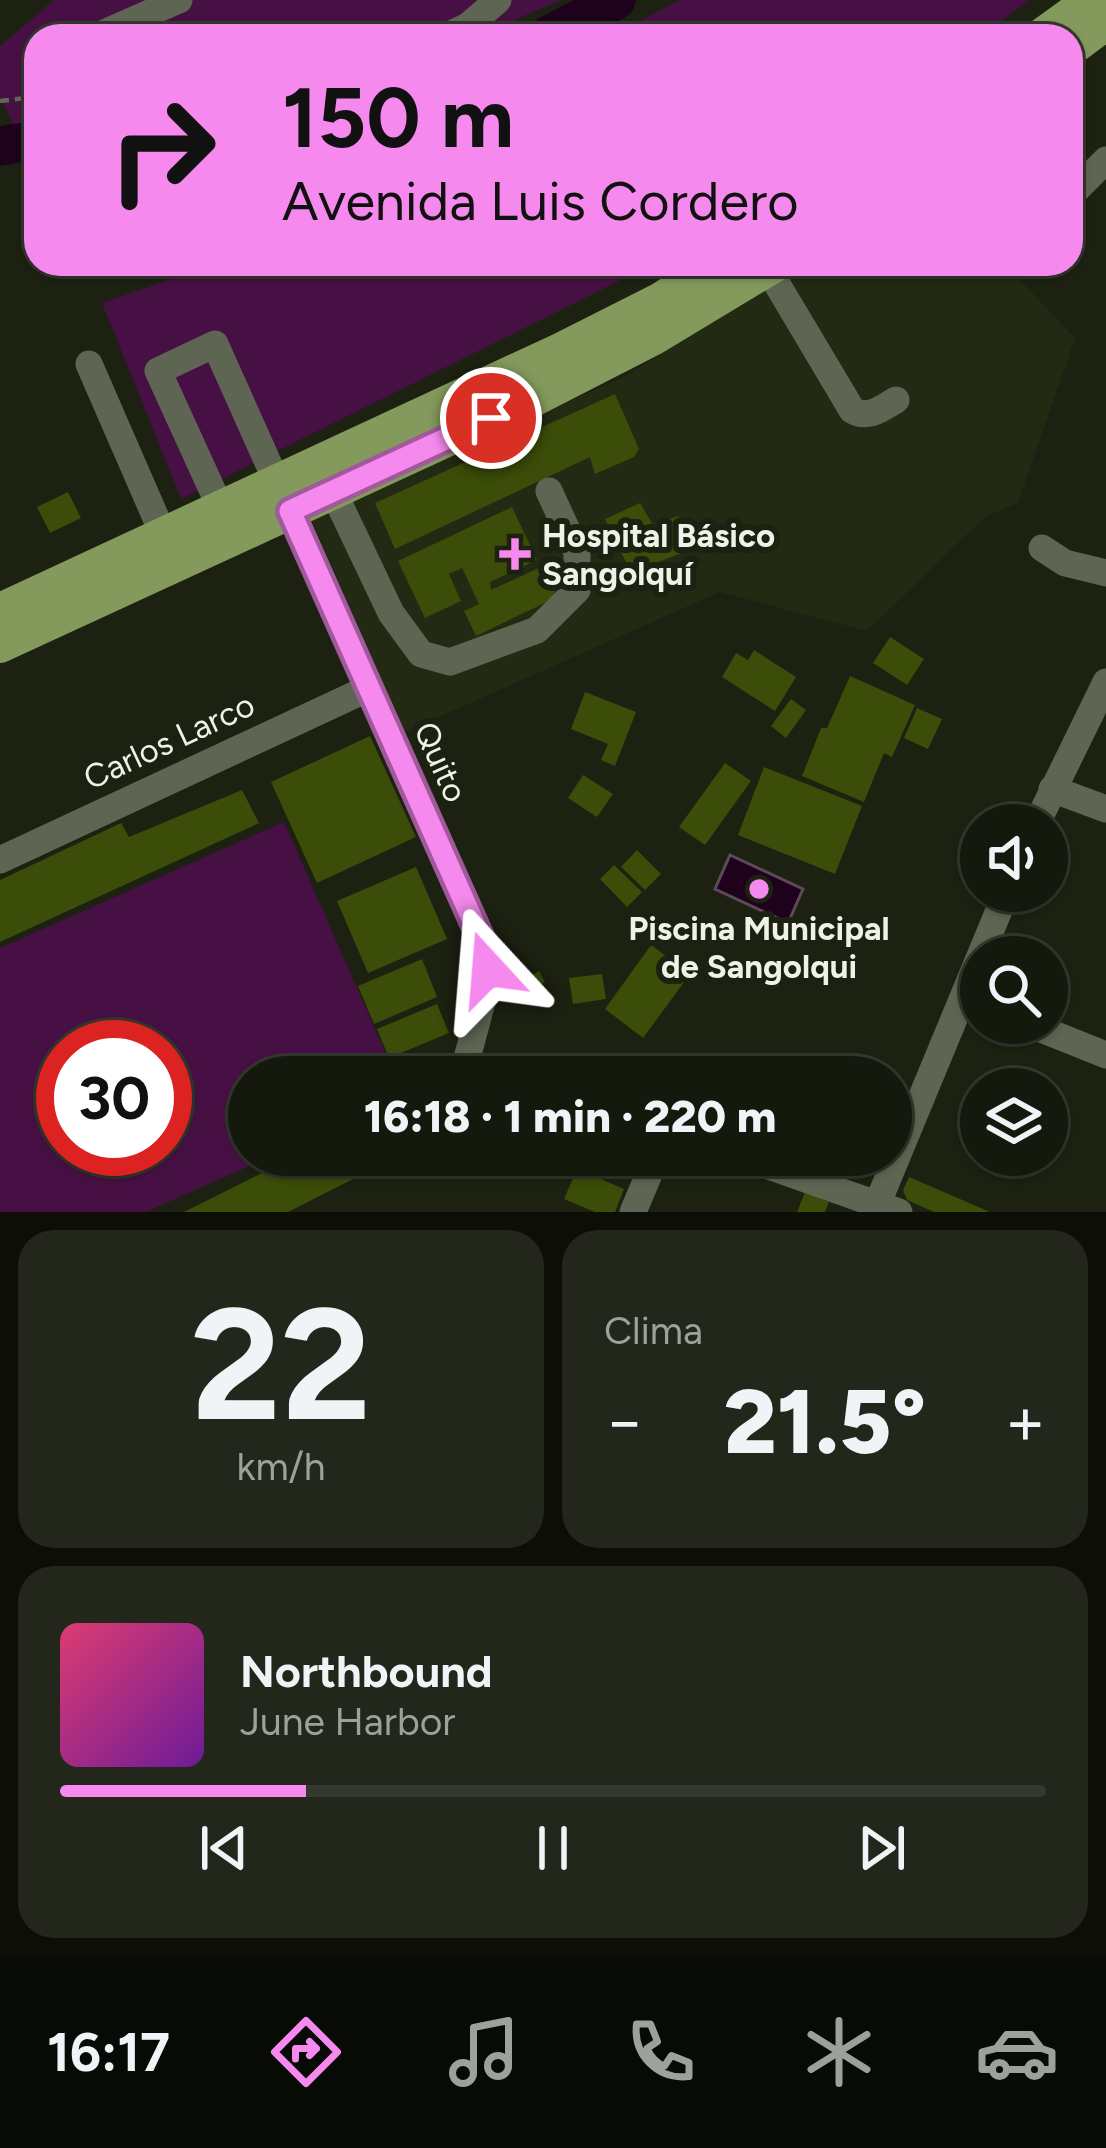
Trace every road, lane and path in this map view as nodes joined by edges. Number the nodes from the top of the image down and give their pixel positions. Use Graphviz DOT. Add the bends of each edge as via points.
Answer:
graph roads {
  1 [pos="178,0"];
  2 [pos="499,0"];
  3 [pos="1092,0"];
  4 [pos="124,24"];
  5 [pos="470,24"];
  6 [pos="1059,24"];
  7 [pos="1106,160"];
  8 [pos="1083,183"];
  9 [pos="699,276"];
  10 [pos="754,276"];
  11 [pos="777,276"];
  12 [pos="89,364"];
  13 [pos="896,400"];
  14 [pos="332,491"];
  15 [pos="549,491"];
  16 [pos="284,497"];
  17 [pos="221,509"];
  18 [pos="164,534"];
  19 [pos="1042,548"];
  20 [pos="1106,573"];
  21 [pos="0,611"];
  22 [pos="0,645"];
  23 [pos="1106,682"];
  24 [pos="369,688"];
  25 [pos="1052,788"];
  26 [pos="1045,804"];
  27 [pos="1106,809"];
  28 [pos="0,860"];
  29 [pos="960,1027"];
  30 [pos="1068,1040"];
  31 [pos="1106,1055"];
  32 [pos="468,1056"];
  33 [pos="648,1176"];
  34 [pos="794,1176"];
  35 [pos="884,1209"];
  36 [pos="633,1212"];
  1 -- 4 [label="street"];
  2 -- 5 [label="street"];
  3 -- 6 [label="main road"];
  7 -- 8 [label="street"];
  9 -- 16 [label="main road"];
  10 -- 14 [label="main road" via="551,390"];
  11 -- 13 [label="street" via="852,410 871,414"];
  12 -- 18 [label="street"];
  14 -- 15 [label="street" via="391,613 421,654 451,662 537,630 577,590 577,552"];
  14 -- 16 [label="main road"];
  16 -- 17 [label="main road"];
  16 -- 17 [label="street, Quito" via="215,344 158,370"];
  16 -- 22 [label="main road"];
  16 -- 24 [label="street, Quito"];
  17 -- 18 [label="main road"];
  18 -- 21 [label="main road"];
  19 -- 20 [label="street"];
  23 -- 25 [label="street"];
  24 -- 28 [label="street, Carlos Larco"];
  24 -- 32 [label="street, Quito" via="486,950 485,991"];
  25 -- 26 [label="street"];
  25 -- 27 [label="street"];
  29 -- 35 [label="street"];
  30 -- 31 [label="street"];
  33 -- 36 [label="street"];
  34 -- 35 [label="street"];
}
